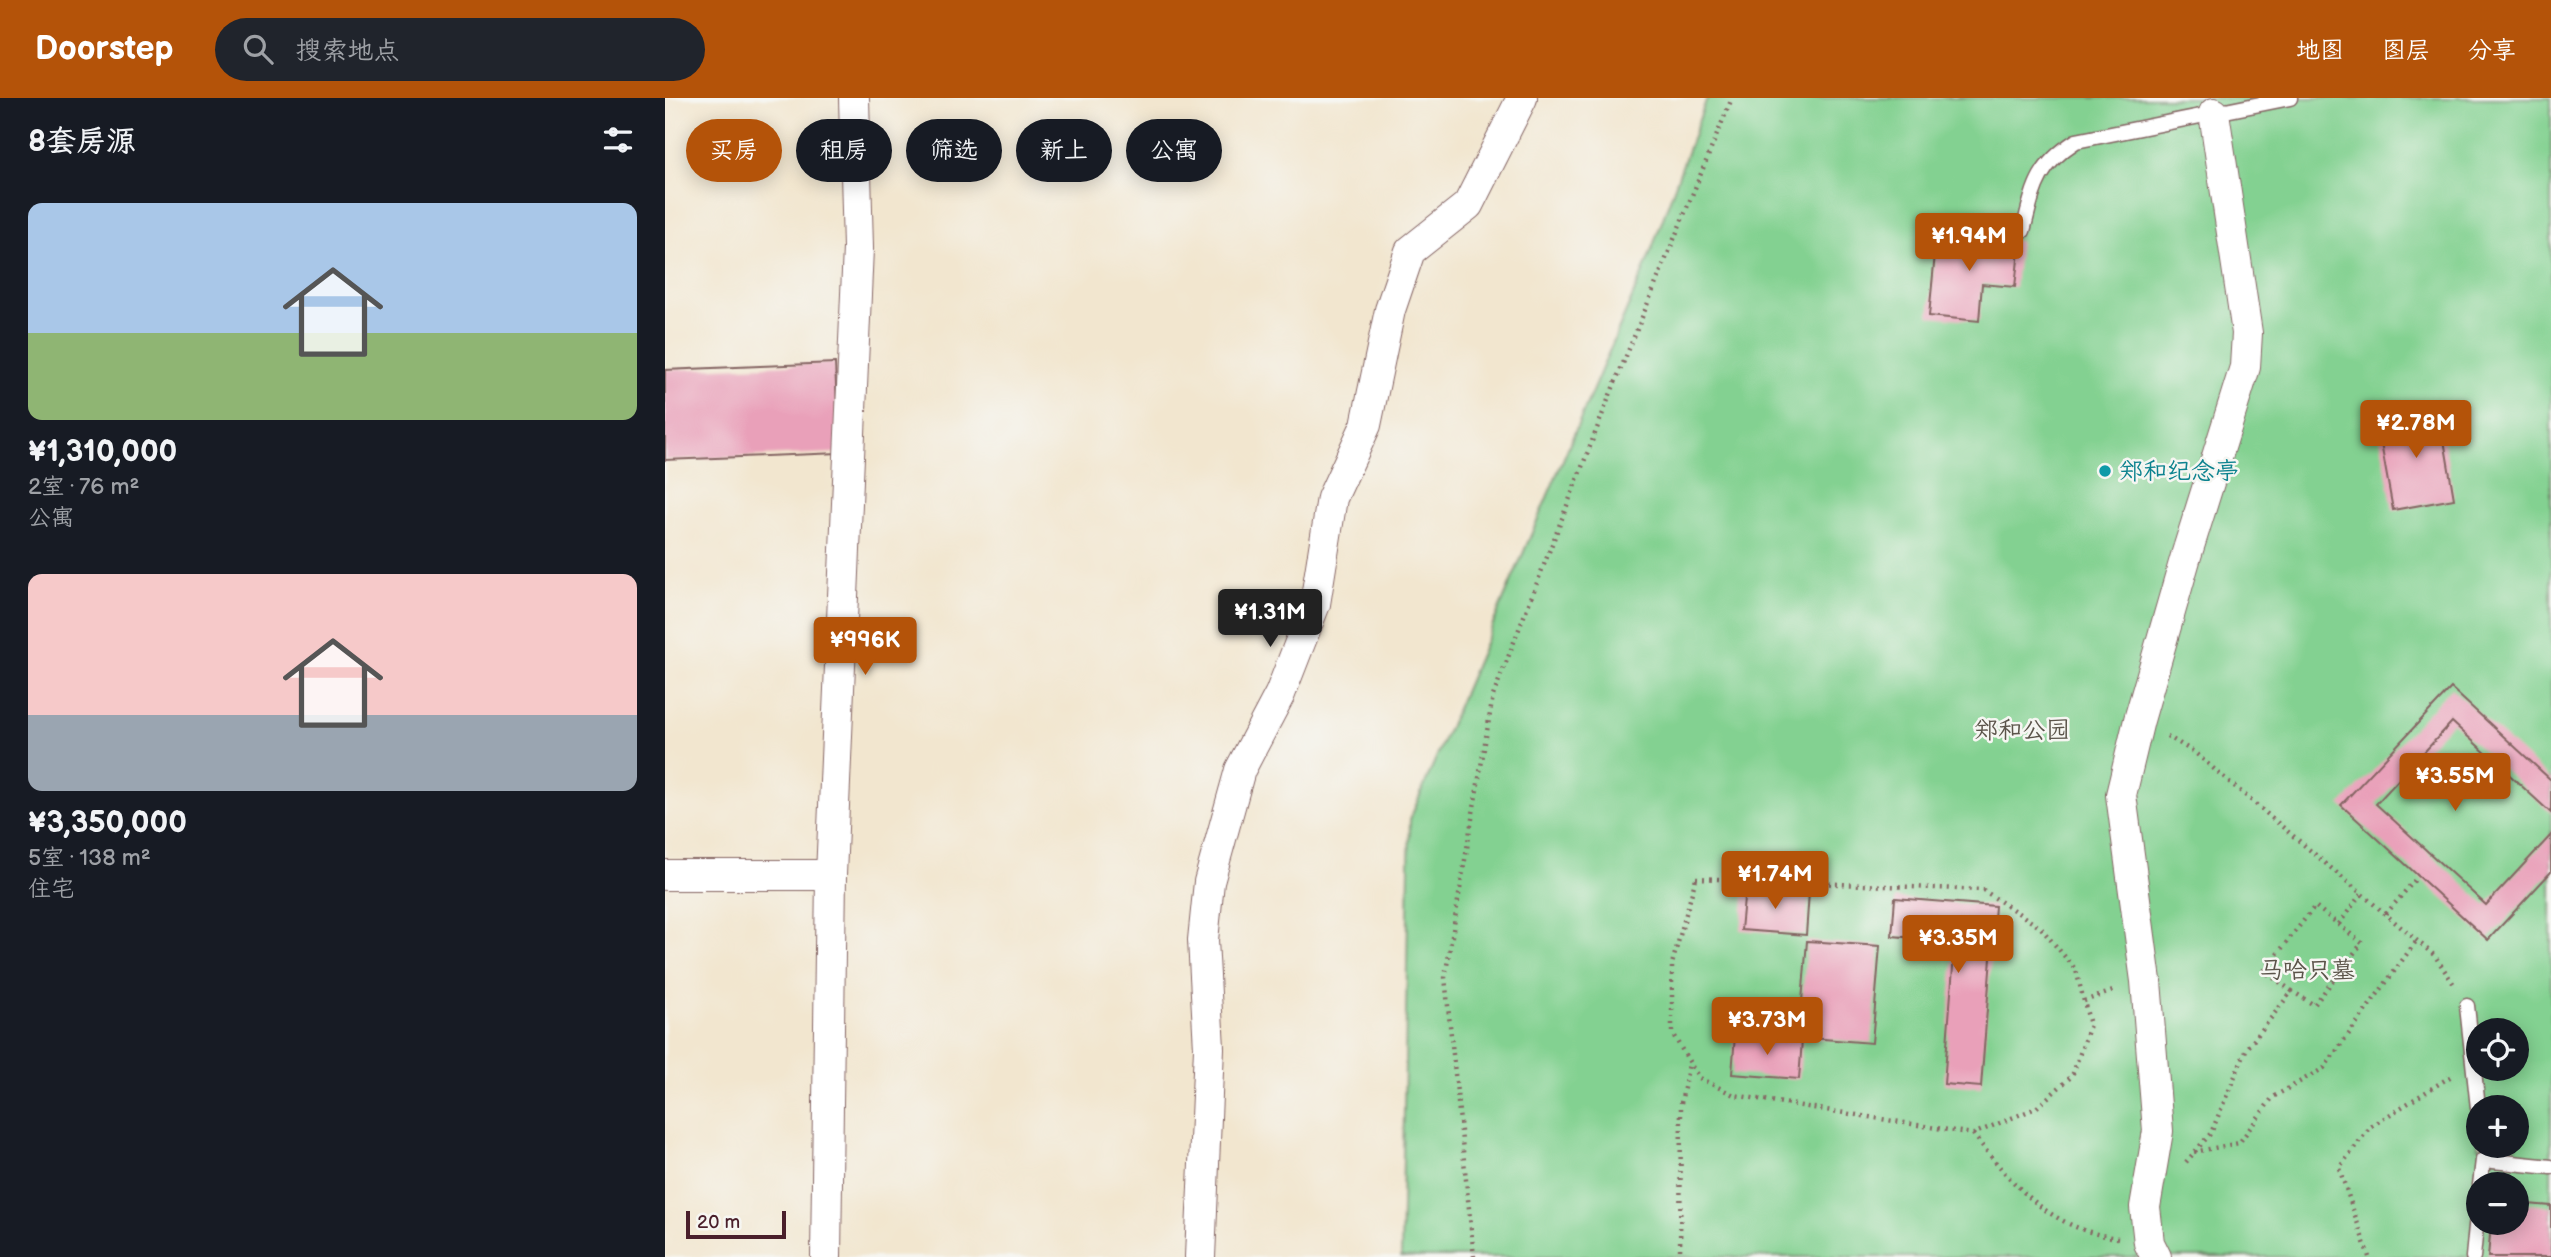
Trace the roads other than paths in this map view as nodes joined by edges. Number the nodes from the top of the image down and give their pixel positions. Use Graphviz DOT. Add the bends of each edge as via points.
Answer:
graph roads {
  1 [pos="854,98"];
  2 [pos="1522,98"];
  3 [pos="2290,98"];
  4 [pos="2214,113"];
  5 [pos="2023,231"];
  6 [pos="665,875"];
  7 [pos="831,875"];
  8 [pos="2467,1006"];
  9 [pos="2477,1095"];
  10 [pos="2507,1158"];
  11 [pos="2551,1167"];
  12 [pos="2475,1235"];
  13 [pos="2153,1250"];
  14 [pos="826,1257"];
  15 [pos="1200,1257"];
  16 [pos="2473,1257"];
  1 -- 7 [label="street" via="857,248"];
  2 -- 15 [label="street" via="1468,205 1410,251 1390,310 1366,425 1332,498 1315,604 1280,694 1237,783 1209,882 1203,940 1209,1048"];
  3 -- 4 [label="lane"];
  4 -- 5 [label="lane" via="2076,141 2052,157 2035,184"];
  4 -- 13 [label="street" via="2247,333 2245,367 2139,720 2121,795 2146,981 2158,1131 2145,1207"];
  6 -- 7 [label="street"];
  7 -- 14 [label="street"];
  8 -- 9 [label="lane"];
  10 -- 11 [label="lane"];
  12 -- 16 [label="lane"];
}
